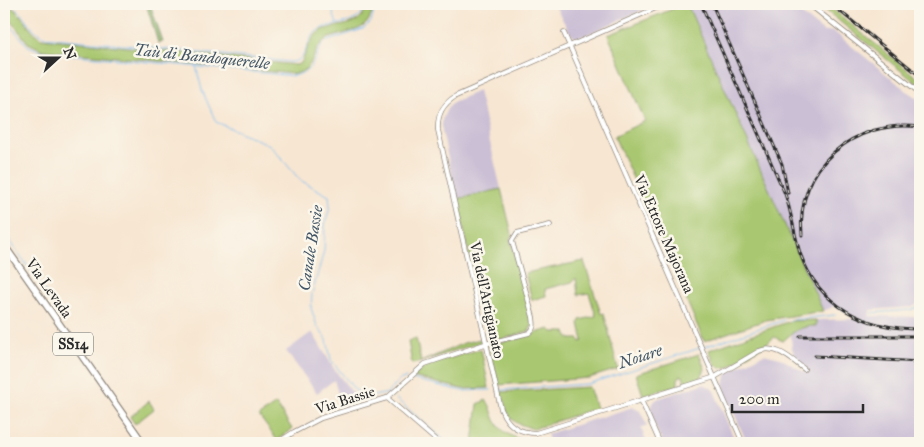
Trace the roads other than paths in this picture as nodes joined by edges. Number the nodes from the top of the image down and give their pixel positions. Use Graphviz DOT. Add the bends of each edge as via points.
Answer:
graph roads {
  1 [pos="665,4"];
  2 [pos="809,4"];
  3 [pos="564,33"];
  4 [pos="570,46"];
  5 [pos="920,93"];
  6 [pos="550,224"];
  7 [pos="4,244"];
  8 [pos="485,344"];
  9 [pos="804,369"];
  10 [pos="714,377"];
  11 [pos="387,398"];
  12 [pos="641,400"];
  13 [pos="143,443"];
  14 [pos="277,443"];
  15 [pos="439,443"];
  16 [pos="660,443"];
  17 [pos="743,443"];
  1 -- 4 [label="street, Via dell'Artigianato"];
  2 -- 5 [label="street"];
  3 -- 4 [label="street, Via Ettore Majorana"];
  4 -- 8 [label="street, Via dell'Artigianato" via="456,96 445,104 439,114 438,130"];
  4 -- 10 [label="street, Via Ettore Majorana"];
  6 -- 8 [label="street" via="517,233 512,241 533,317 533,330"];
  7 -- 13 [label="main road, Via Levada / SS14"];
  8 -- 11 [label="street" via="425,364"];
  8 -- 12 [label="street, Via dell'Artigianato" via="500,409 516,428 530,433 541,432"];
  9 -- 10 [label="street, Via dell'Artigianato" via="789,358 767,349"];
  10 -- 12 [label="street, Via dell'Artigianato"];
  10 -- 17 [label="street, Via Ettore Majorana"];
  11 -- 14 [label="street, Via Bassie" via="321,418"];
  11 -- 15 [label="street, Via Bassie"];
  12 -- 16 [label="street"];
}
